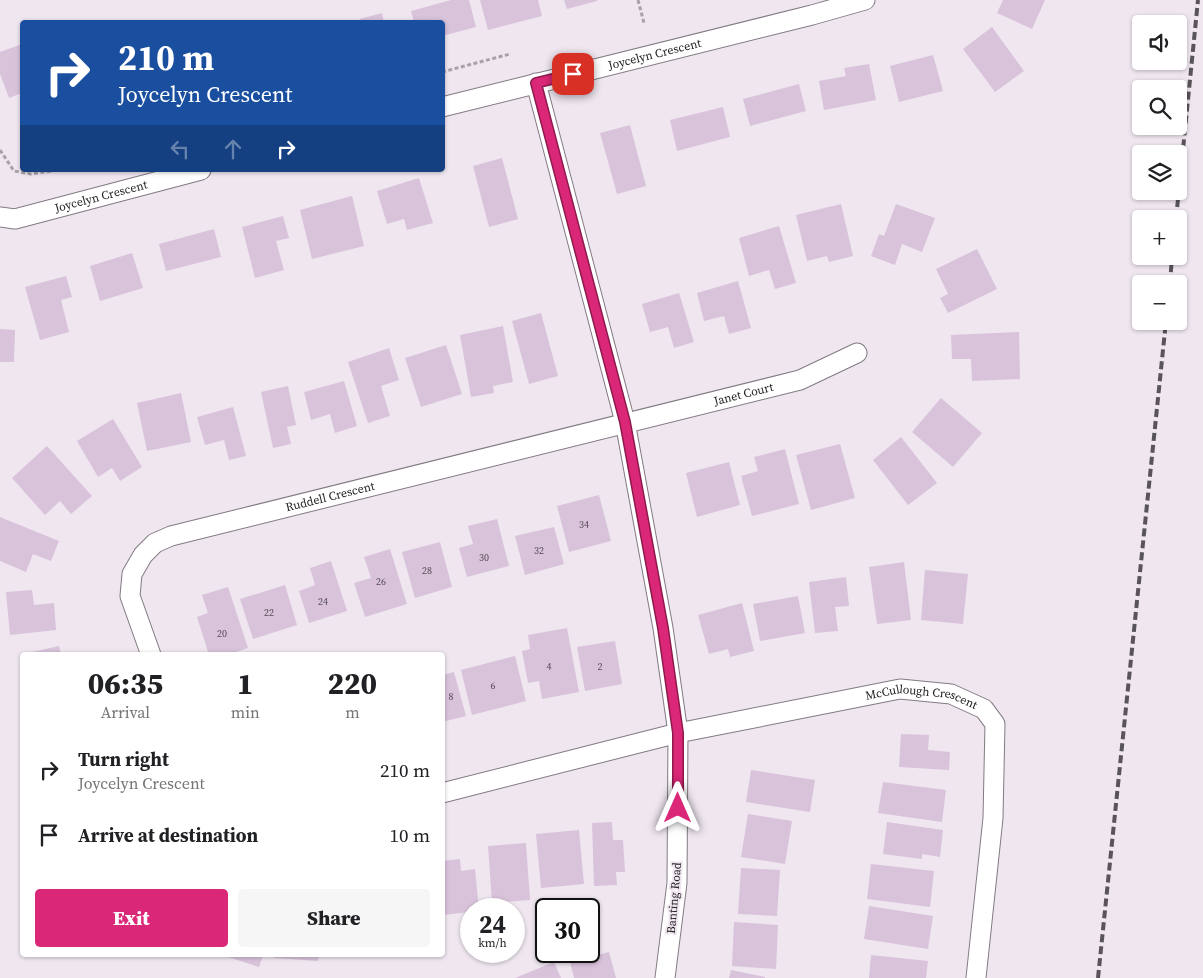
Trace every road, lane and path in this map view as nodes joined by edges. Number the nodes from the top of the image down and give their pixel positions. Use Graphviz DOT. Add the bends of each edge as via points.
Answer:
graph roads {
  1 [pos="638,0"];
  2 [pos="865,0"];
  3 [pos="644,23"];
  4 [pos="510,54"];
  5 [pos="445,71"];
  6 [pos="536,83"];
  7 [pos="445,106"];
  8 [pos="0,150"];
  9 [pos="44,172"];
  10 [pos="193,172"];
  11 [pos="0,217"];
  12 [pos="857,353"];
  13 [pos="625,422"];
  14 [pos="150,652"];
  15 [pos="678,733"];
  16 [pos="445,792"];
  17 [pos="664,978"];
  18 [pos="976,978"];
  1 -- 3 [label="path"];
  2 -- 6 [label="street, Joycelyn Crescent"];
  4 -- 5 [label="path"];
  6 -- 7 [label="street, Joycelyn Crescent"];
  6 -- 13 [label="street, Banting Road"];
  8 -- 9 [label="path" via="14,171"];
  10 -- 11 [label="street, Joycelyn Crescent" via="14,219"];
  12 -- 13 [label="street, Janet Court" via="800,380"];
  13 -- 14 [label="street, Ruddell Crescent" via="155,543 142,555 132,574 130,596"];
  13 -- 15 [label="street, Banting Road" via="663,628"];
  15 -- 16 [label="street"];
  15 -- 17 [label="street, Banting Road" via="677,883"];
  15 -- 18 [label="street, McCullough Crescent" via="900,689 951,694 984,709 995,724 993,818"];
}
